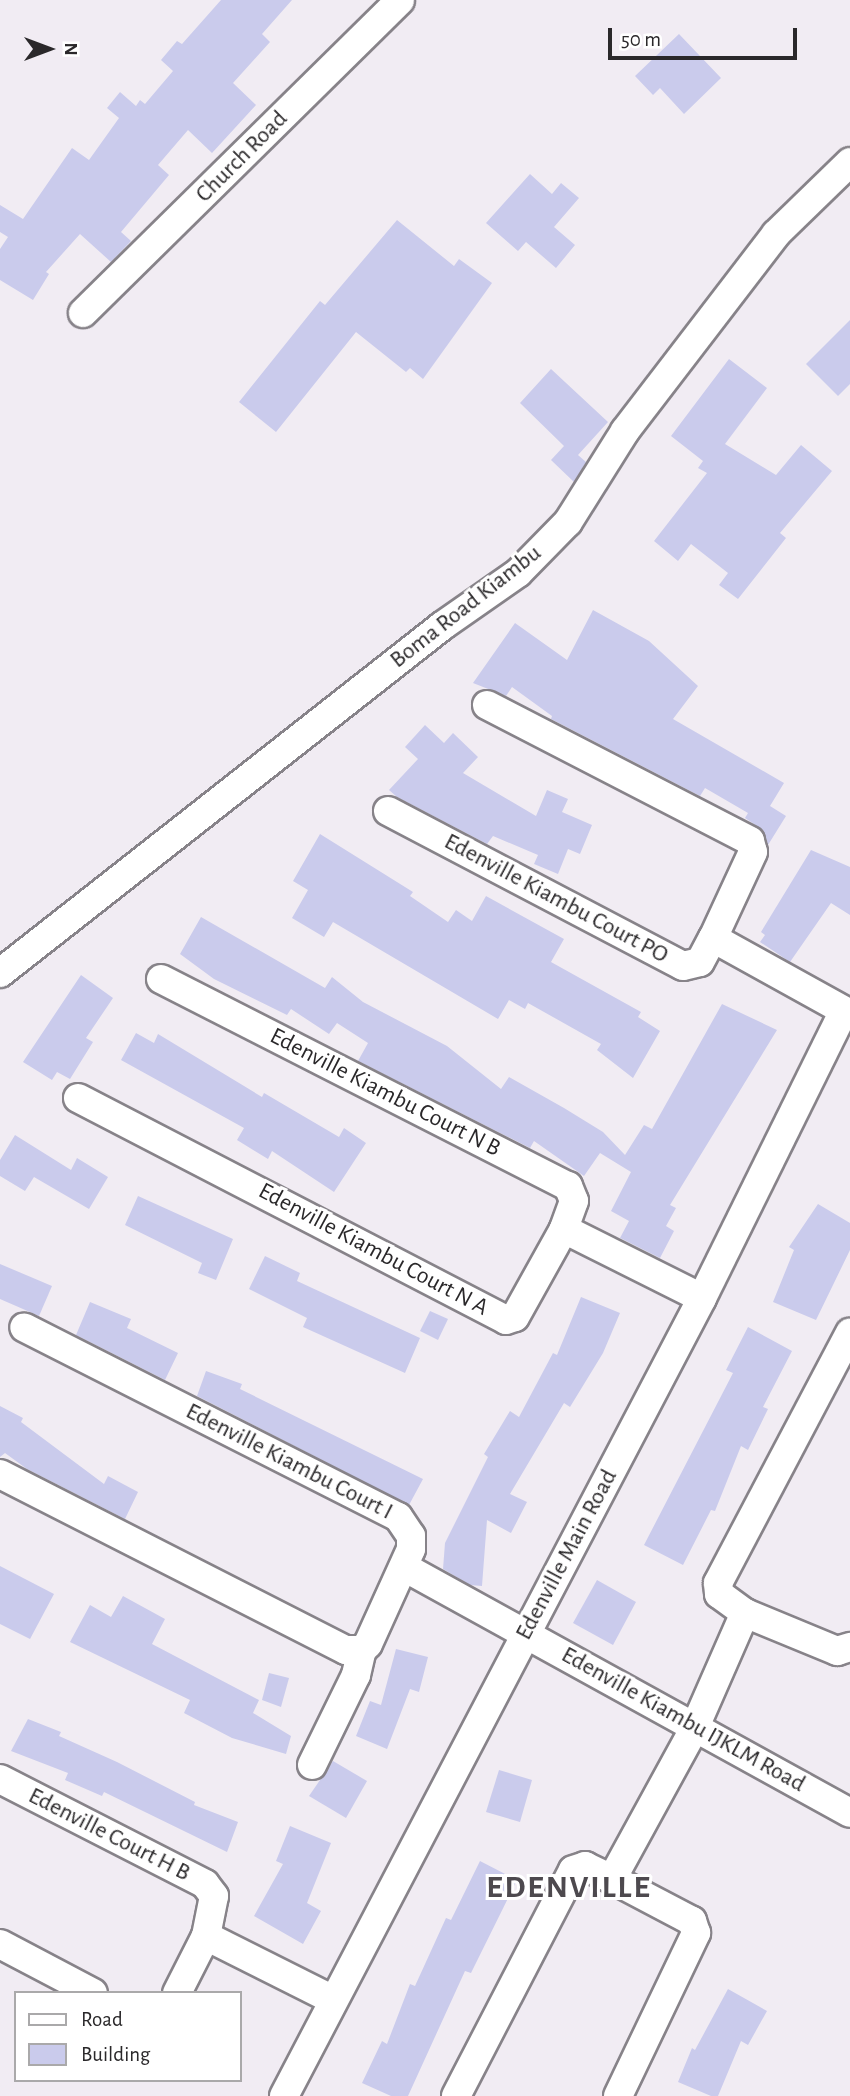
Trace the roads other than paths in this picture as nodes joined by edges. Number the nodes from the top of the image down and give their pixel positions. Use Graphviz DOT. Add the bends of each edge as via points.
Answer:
graph roads {
  1 [pos="400,0"];
  2 [pos="850,162"];
  3 [pos="83,313"];
  4 [pos="487,705"];
  5 [pos="388,811"];
  6 [pos="713,938"];
  7 [pos="0,973"];
  8 [pos="161,979"];
  9 [pos="847,1013"];
  10 [pos="78,1098"];
  11 [pos="564,1228"];
  12 [pos="702,1298"];
  13 [pos="24,1327"];
  14 [pos="850,1333"];
  15 [pos="0,1474"];
  16 [pos="404,1567"];
  17 [pos="745,1613"];
  18 [pos="527,1633"];
  19 [pos="850,1647"];
  20 [pos="362,1650"];
  21 [pos="694,1729"];
  22 [pos="312,1765"];
  23 [pos="0,1779"];
  24 [pos="850,1814"];
  25 [pos="612,1879"];
  26 [pos="206,1936"];
  27 [pos="0,1944"];
  28 [pos="89,1991"];
  29 [pos="178,1991"];
  30 [pos="333,2000"];
  31 [pos="284,2096"];
  32 [pos="456,2096"];
  33 [pos="618,2096"];
  1 -- 3 [label="street, Church Road"];
  2 -- 7 [label="street, Boma Road Kiambu" via="776,234 625,431 568,522 518,573 442,626"];
  4 -- 6 [label="street, Edenville Kiambu Court PO" via="750,841 753,852"];
  5 -- 6 [label="street, Edenville Kiambu Court PO" via="683,966 700,962"];
  6 -- 9 [label="street"];
  8 -- 11 [label="street, Edenville Kiambu Court N B" via="568,1186 574,1201"];
  9 -- 12 [label="street, Edenville Main Road"];
  10 -- 11 [label="street, Edenville Kiambu Court N A" via="506,1320 515,1317"];
  11 -- 12 [label="street"];
  12 -- 18 [label="street, Edenville Main Road"];
  13 -- 16 [label="street, Edenville Kiambu Court I" via="398,1517 411,1536"];
  14 -- 17 [label="street" via="718,1583 719,1594"];
  15 -- 20 [label="street" via="346,1650"];
  16 -- 18 [label="street, Edenville Kiambu IJKLM Road"];
  16 -- 20 [label="street, Edenville Kiambu Court I"];
  17 -- 19 [label="street" via="837,1651"];
  17 -- 21 [label="street"];
  18 -- 21 [label="street, Edenville Kiambu IJKLM Road"];
  18 -- 30 [label="street, Edenville Main Road"];
  20 -- 22 [label="street, Edenville Kiambu Court I" via="356,1675"];
  21 -- 24 [label="street, Edenville Kiambu IJKLM Road"];
  21 -- 25 [label="street"];
  23 -- 26 [label="street, Edenville Court H B" via="205,1884 214,1896"];
  25 -- 32 [label="street" via="585,1866 573,1870"];
  25 -- 33 [label="street" via="692,1921 696,1933"];
  26 -- 29 [label="street, Edenville Court H B"];
  26 -- 30 [label="street"];
  27 -- 28 [label="street"];
  30 -- 31 [label="street, Edenville Main Road"];
}
